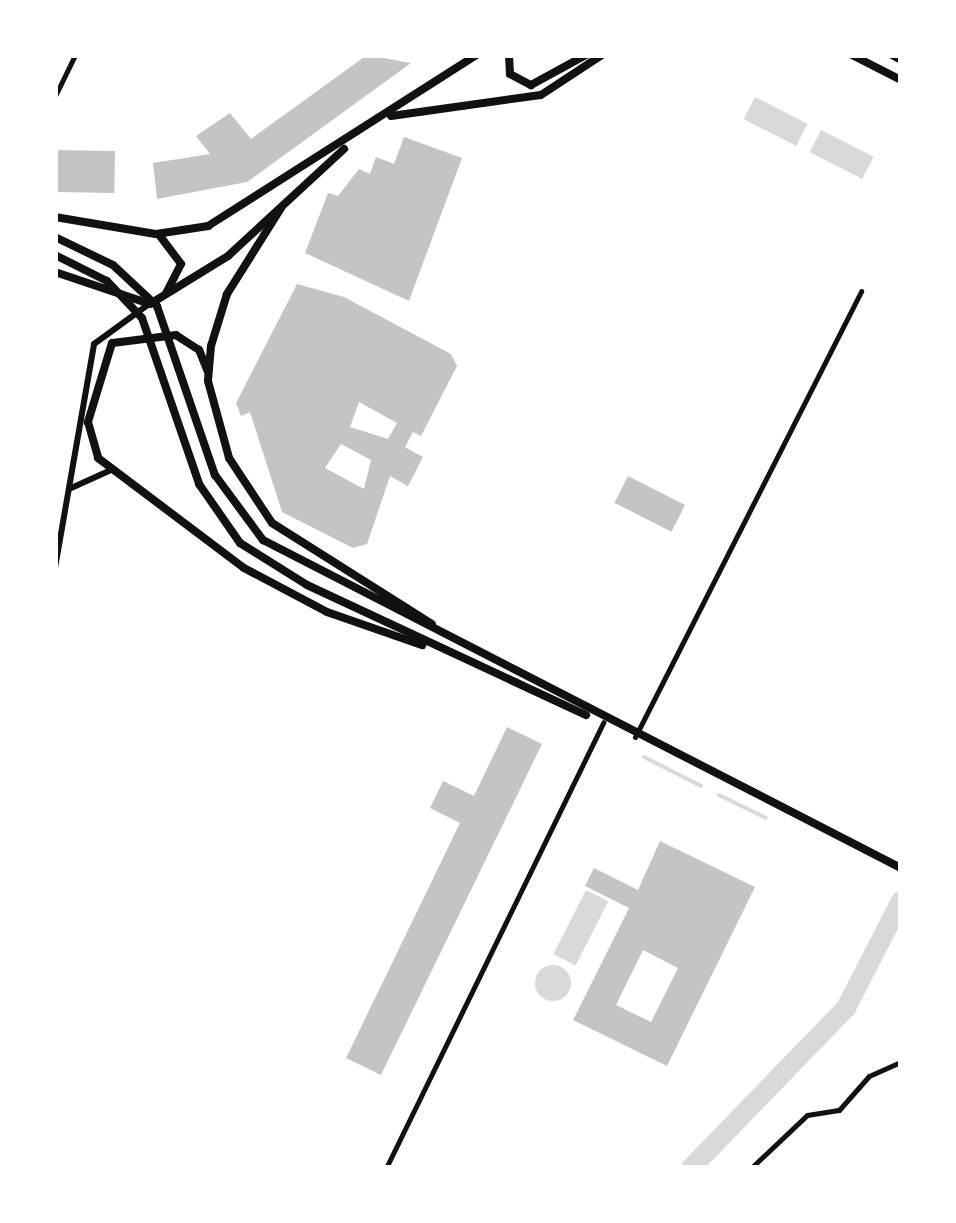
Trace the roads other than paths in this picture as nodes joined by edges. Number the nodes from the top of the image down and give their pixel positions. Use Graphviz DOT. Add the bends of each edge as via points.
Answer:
graph roads {
  1 [pos="74,55"];
  2 [pos="476,55"];
  3 [pos="509,55"];
  4 [pos="586,55"];
  5 [pos="602,55"];
  6 [pos="852,55"];
  7 [pos="892,55"];
  8 [pos="901,60"];
  9 [pos="901,80"];
  10 [pos="55,96"];
  11 [pos="387,118"];
  12 [pos="355,138"];
  13 [pos="281,208"];
  14 [pos="55,217"];
  15 [pos="156,234"];
  16 [pos="55,238"];
  17 [pos="55,255"];
  18 [pos="55,272"];
  19 [pos="861,292"];
  20 [pos="163,298"];
  21 [pos="150,304"];
  22 [pos="208,372"];
  23 [pos="111,470"];
  24 [pos="68,490"];
  25 [pos="55,568"];
  26 [pos="460,643"];
  27 [pos="455,656"];
  28 [pos="604,722"];
  29 [pos="635,737"];
  30 [pos="898,867"];
  31 [pos="901,1062"];
  32 [pos="386,1168"];
  33 [pos="751,1168"];
  1 -- 10 [label="street"];
  2 -- 11 [label="main road"];
  3 -- 4 [label="main road" via="510,74 531,85"];
  5 -- 11 [label="main road" via="541,95"];
  6 -- 9 [label="main road"];
  7 -- 8 [label="main road"];
  11 -- 12 [label="main road"];
  12 -- 13 [label="main road"];
  12 -- 15 [label="main road" via="222,220"];
  13 -- 20 [label="main road"];
  13 -- 22 [label="main road" via="227,294"];
  14 -- 15 [label="main road"];
  15 -- 20 [label="main road" via="181,264"];
  16 -- 26 [label="main road" via="113,264 156,306 212,467 242,520 340,582"];
  17 -- 27 [label="main road" via="106,281 152,333 199,484 226,530 332,598"];
  18 -- 21 [label="main road"];
  19 -- 29 [label="street"];
  20 -- 21 [label="main road"];
  21 -- 24 [label="street" via="96,340"];
  22 -- 23 [label="main road" via="176,335 112,344 88,430"];
  22 -- 26 [label="main road" via="229,458 260,512"];
  23 -- 24 [label="street"];
  23 -- 27 [label="main road" via="292,594"];
  24 -- 25 [label="street"];
  26 -- 28 [label="main road"];
  27 -- 28 [label="main road"];
  28 -- 29 [label="main road"];
  28 -- 32 [label="street"];
  29 -- 30 [label="main road"];
  31 -- 33 [label="street" via="869,1076 840,1110 807,1116"];
}
